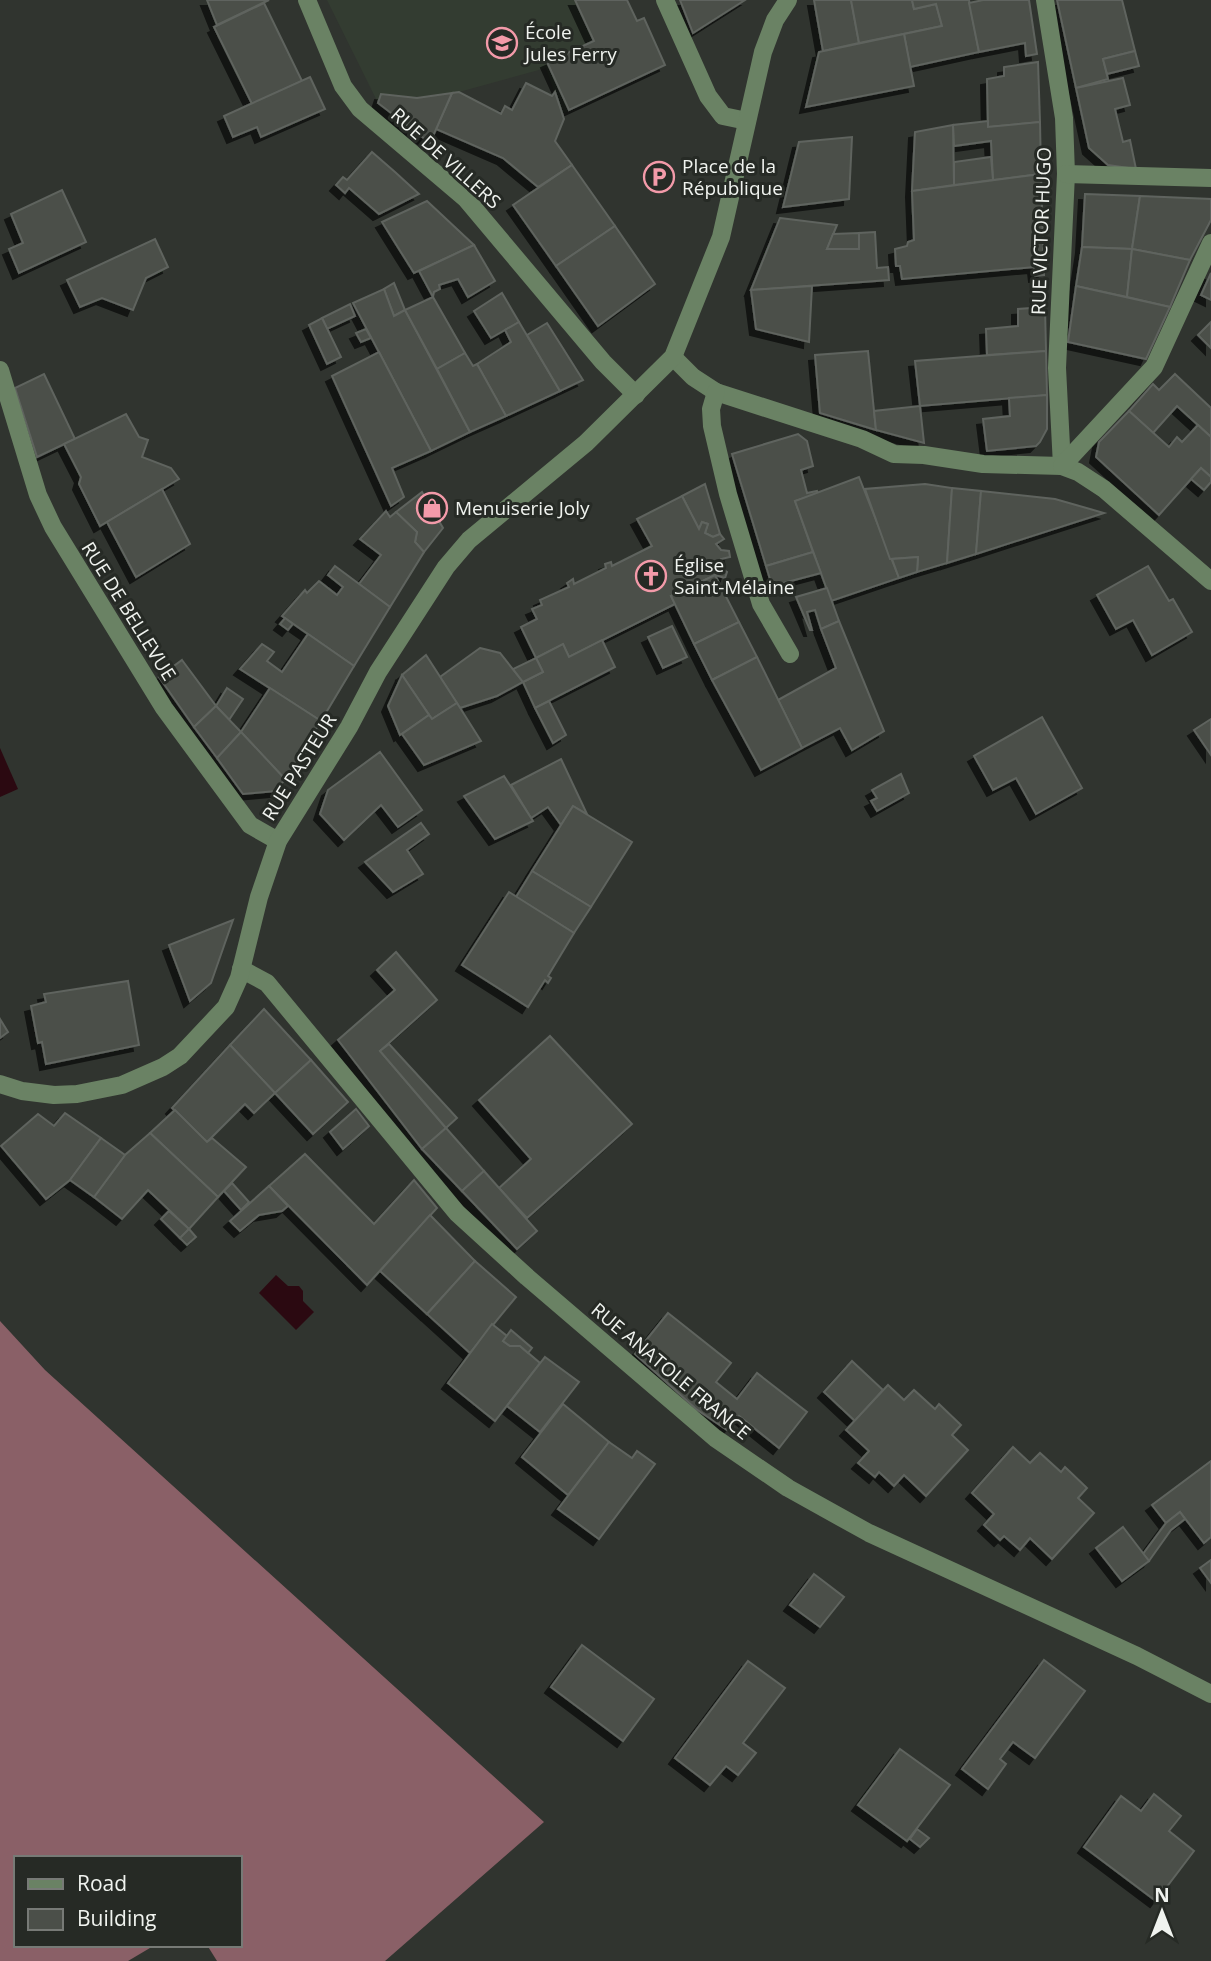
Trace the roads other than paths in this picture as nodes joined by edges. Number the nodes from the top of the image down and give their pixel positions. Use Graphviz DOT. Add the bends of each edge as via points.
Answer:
graph roads {
  1 [pos="307,0"];
  2 [pos="664,0"];
  3 [pos="789,0"];
  4 [pos="1045,0"];
  5 [pos="747,121"];
  6 [pos="1066,174"];
  7 [pos="1211,178"];
  8 [pos="1211,243"];
  9 [pos="673,357"];
  10 [pos="0,370"];
  11 [pos="716,392"];
  12 [pos="636,395"];
  13 [pos="1062,466"];
  14 [pos="1211,581"];
  15 [pos="790,654"];
  16 [pos="278,841"];
  17 [pos="241,969"];
  18 [pos="0,1084"];
  19 [pos="1211,1694"];
  1 -- 12 [label="street, RUE DE VILLERS" via="343,86 360,109 466,199"];
  2 -- 5 [label="street" via="708,96 723,116"];
  3 -- 5 [label="street" via="775,20 763,52"];
  4 -- 6 [label="street, RUE VICTOR HUGO" via="1064,118"];
  5 -- 9 [label="street" via="721,237"];
  6 -- 7 [label="street"];
  6 -- 13 [label="street, RUE VICTOR HUGO" via="1057,368"];
  8 -- 13 [label="street" via="1154,366"];
  9 -- 11 [label="street"];
  9 -- 12 [label="street"];
  10 -- 16 [label="street, RUE DE BELLEVUE" via="38,495 53,527 164,708 250,825"];
  11 -- 13 [label="street" via="863,439 894,454 983,464"];
  11 -- 15 [label="street" via="712,426 728,494 761,604"];
  12 -- 16 [label="street, RUE PASTEUR" via="469,540 446,567"];
  13 -- 14 [label="street" via="1104,489"];
  16 -- 17 [label="street, RUE PASTEUR"];
  17 -- 18 [label="street, RUE PASTEUR" via="226,1007 207,1030 180,1056 145,1076 77,1094 37,1093"];
  17 -- 19 [label="street, RUE ANATOLE FRANCE" via="267,983 457,1213 715,1438 788,1488 869,1533"];
}
